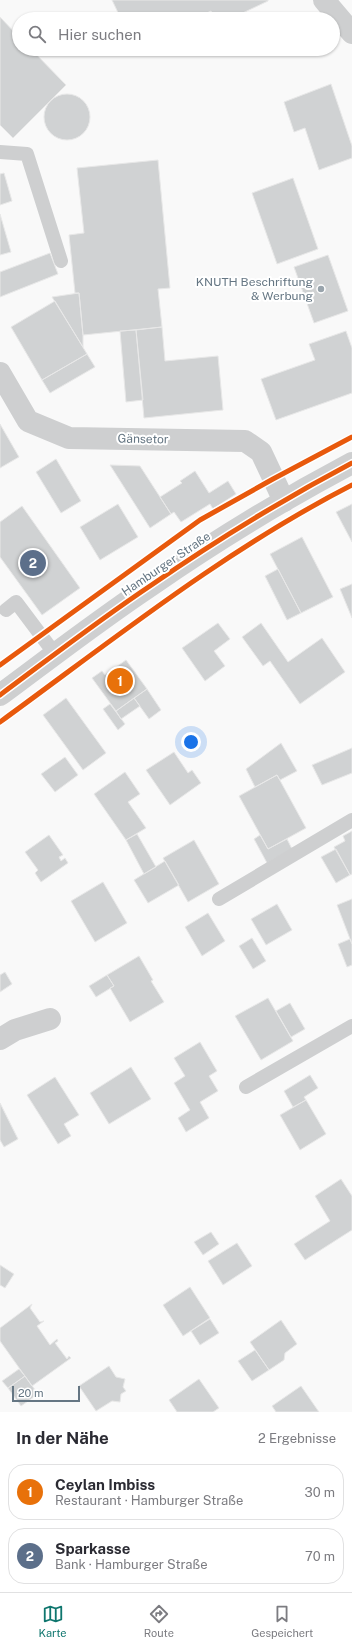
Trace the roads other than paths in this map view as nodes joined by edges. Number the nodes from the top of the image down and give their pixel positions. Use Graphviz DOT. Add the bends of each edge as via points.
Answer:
graph roads {
  1 [pos="324,0"];
  2 [pos="334,12"];
  3 [pos="340,19"];
  4 [pos="352,33"];
  5 [pos="0,152"];
  6 [pos="61,261"];
  7 [pos="0,373"];
  8 [pos="352,463"];
  9 [pos="284,501"];
  10 [pos="6,610"];
  11 [pos="55,654"];
  12 [pos="0,695"];
  13 [pos="352,820"];
  14 [pos="219,899"];
  15 [pos="50,1019"];
  16 [pos="352,1026"];
  17 [pos="0,1039"];
  18 [pos="246,1087"];
  1 -- 2 [label="street"];
  3 -- 4 [label="street"];
  5 -- 6 [label="lane" via="27,154"];
  7 -- 9 [label="street, Gänsetor" via="28,421 69,438 245,441 261,452"];
  8 -- 9 [label="street, Hamburger Straße"];
  9 -- 11 [label="street, Hamburger Straße" via="148,586"];
  10 -- 11 [label="lane" via="16,602"];
  11 -- 12 [label="street, Hamburger Straße"];
  13 -- 14 [label="lane"];
  15 -- 17 [label="street" via="15,1030"];
  16 -- 18 [label="lane"];
}
